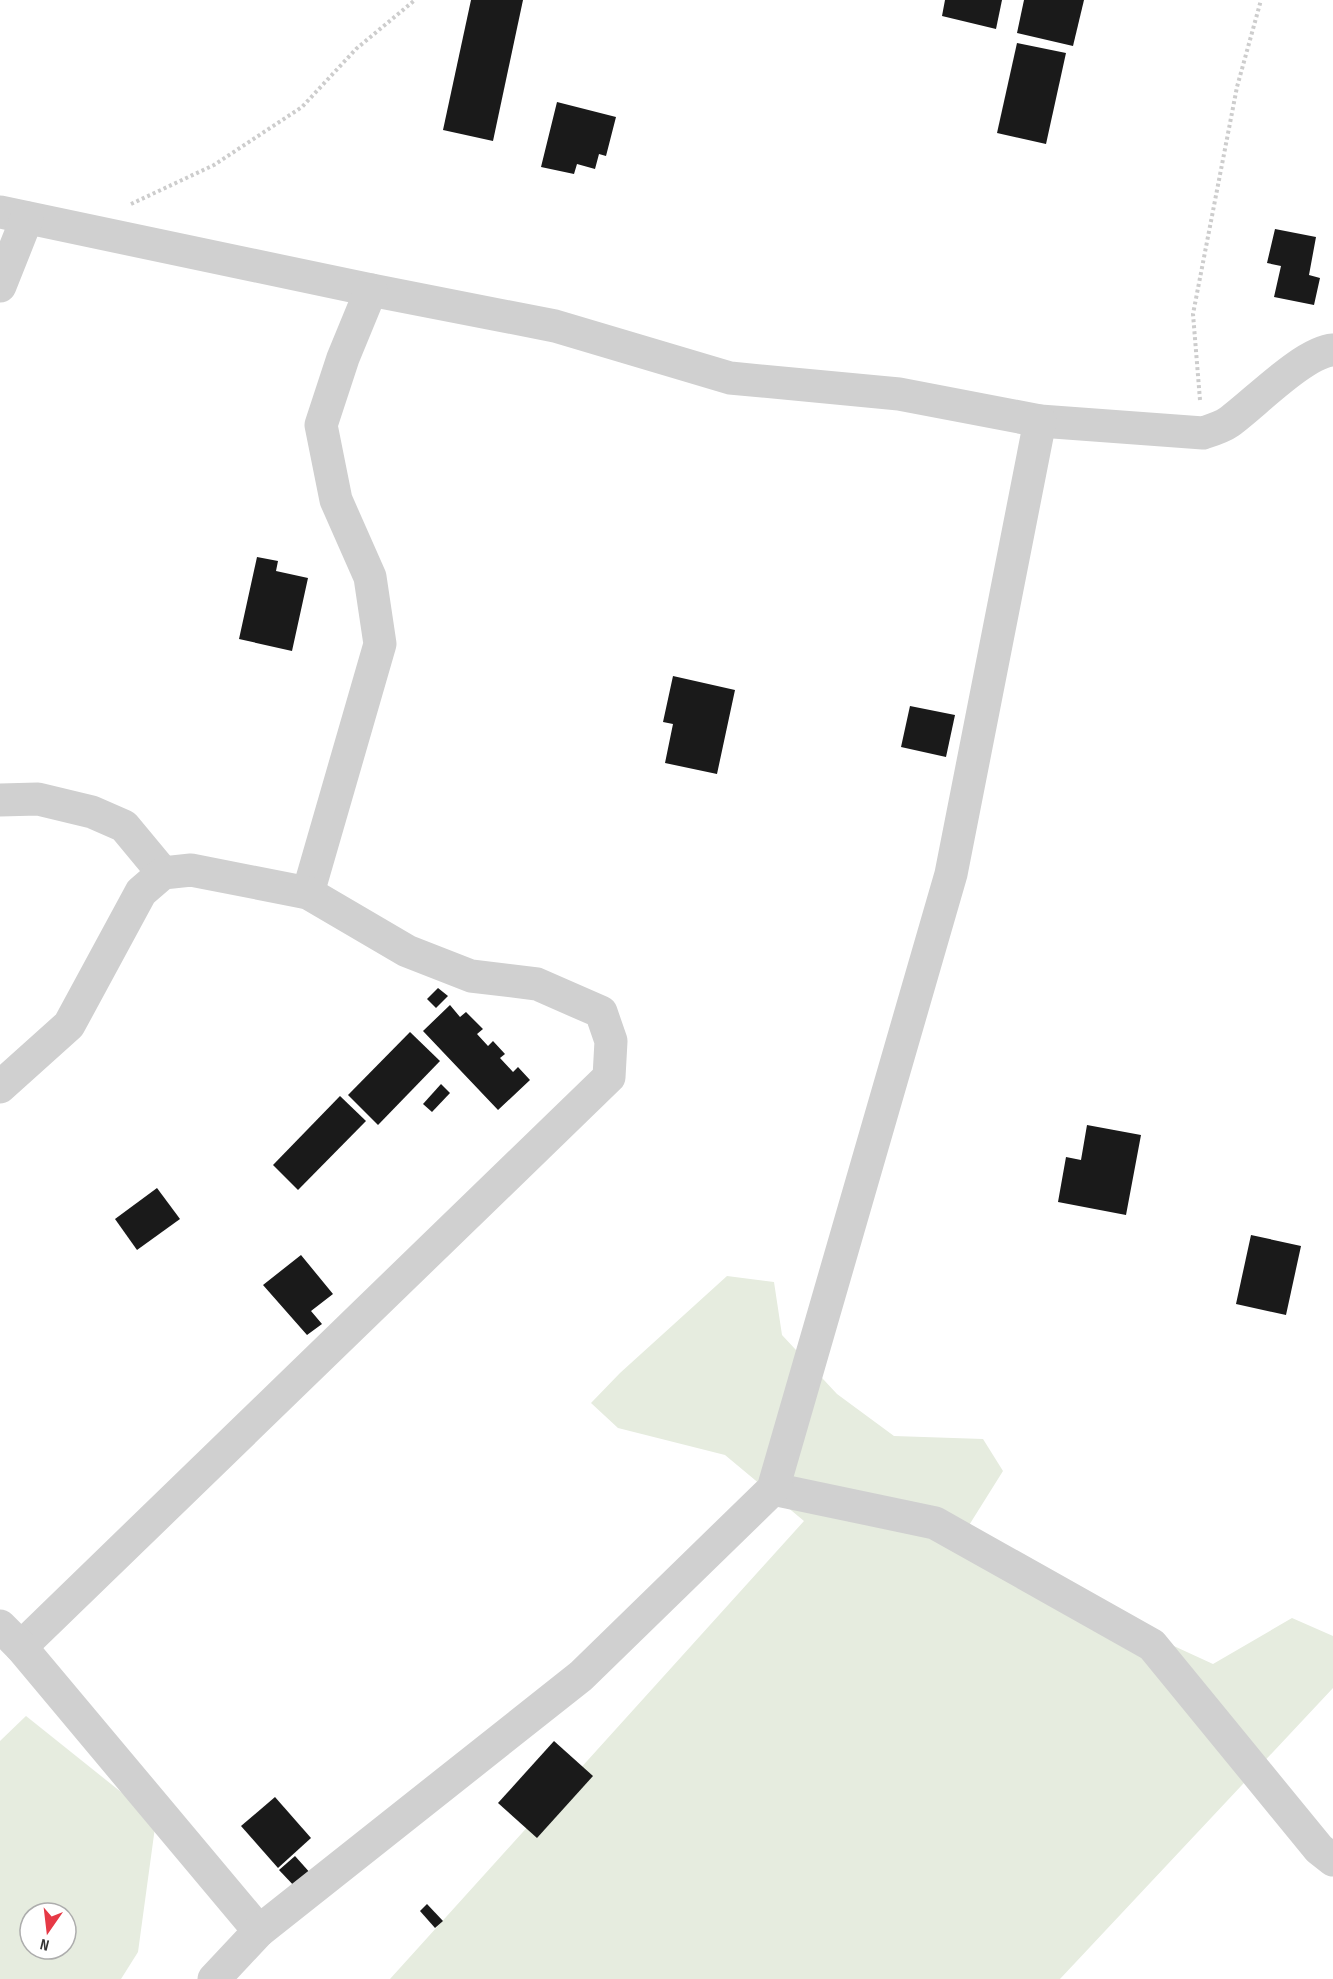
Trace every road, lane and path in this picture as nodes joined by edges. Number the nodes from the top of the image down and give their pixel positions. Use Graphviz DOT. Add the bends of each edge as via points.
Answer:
graph roads {
  1 [pos="415,0"];
  2 [pos="1261,0"];
  3 [pos="127,206"];
  4 [pos="14,215"];
  5 [pos="0,286"];
  6 [pos="371,290"];
  7 [pos="1333,350"];
  8 [pos="1040,421"];
  9 [pos="1203,433"];
  10 [pos="0,800"];
  11 [pos="163,873"];
  12 [pos="309,893"];
  13 [pos="0,1087"];
  14 [pos="773,1489"];
  15 [pos="10,1636"];
  16 [pos="1333,1860"];
  17 [pos="258,1931"];
  18 [pos="214,1979"];
  1 -- 3 [label="path" via="356,49 302,107 214,165"];
  2 -- 9 [label="path" via="1237,87 1192,314"];
  4 -- 5 [label="street"];
  4 -- 6 [label="street"];
  6 -- 8 [label="street" via="555,326 730,378 899,394"];
  6 -- 12 [label="street" via="321,426 336,500 370,577 380,644"];
  7 -- 9 [label="street" via="1291,372 1227,423"];
  8 -- 9 [label="street"];
  8 -- 14 [label="street" via="951,874"];
  10 -- 11 [label="street" via="39,799 92,812 124,826"];
  11 -- 12 [label="street" via="191,870"];
  11 -- 13 [label="street" via="141,892 69,1025"];
  12 -- 15 [label="street" via="407,951 471,976 537,984 601,1012 612,1041 609,1077"];
  14 -- 16 [label="street" via="935,1523 1152,1645 1319,1849"];
  14 -- 17 [label="street" via="581,1676"];
  15 -- 17 [label="street"];
  17 -- 18 [label="street"];
}
